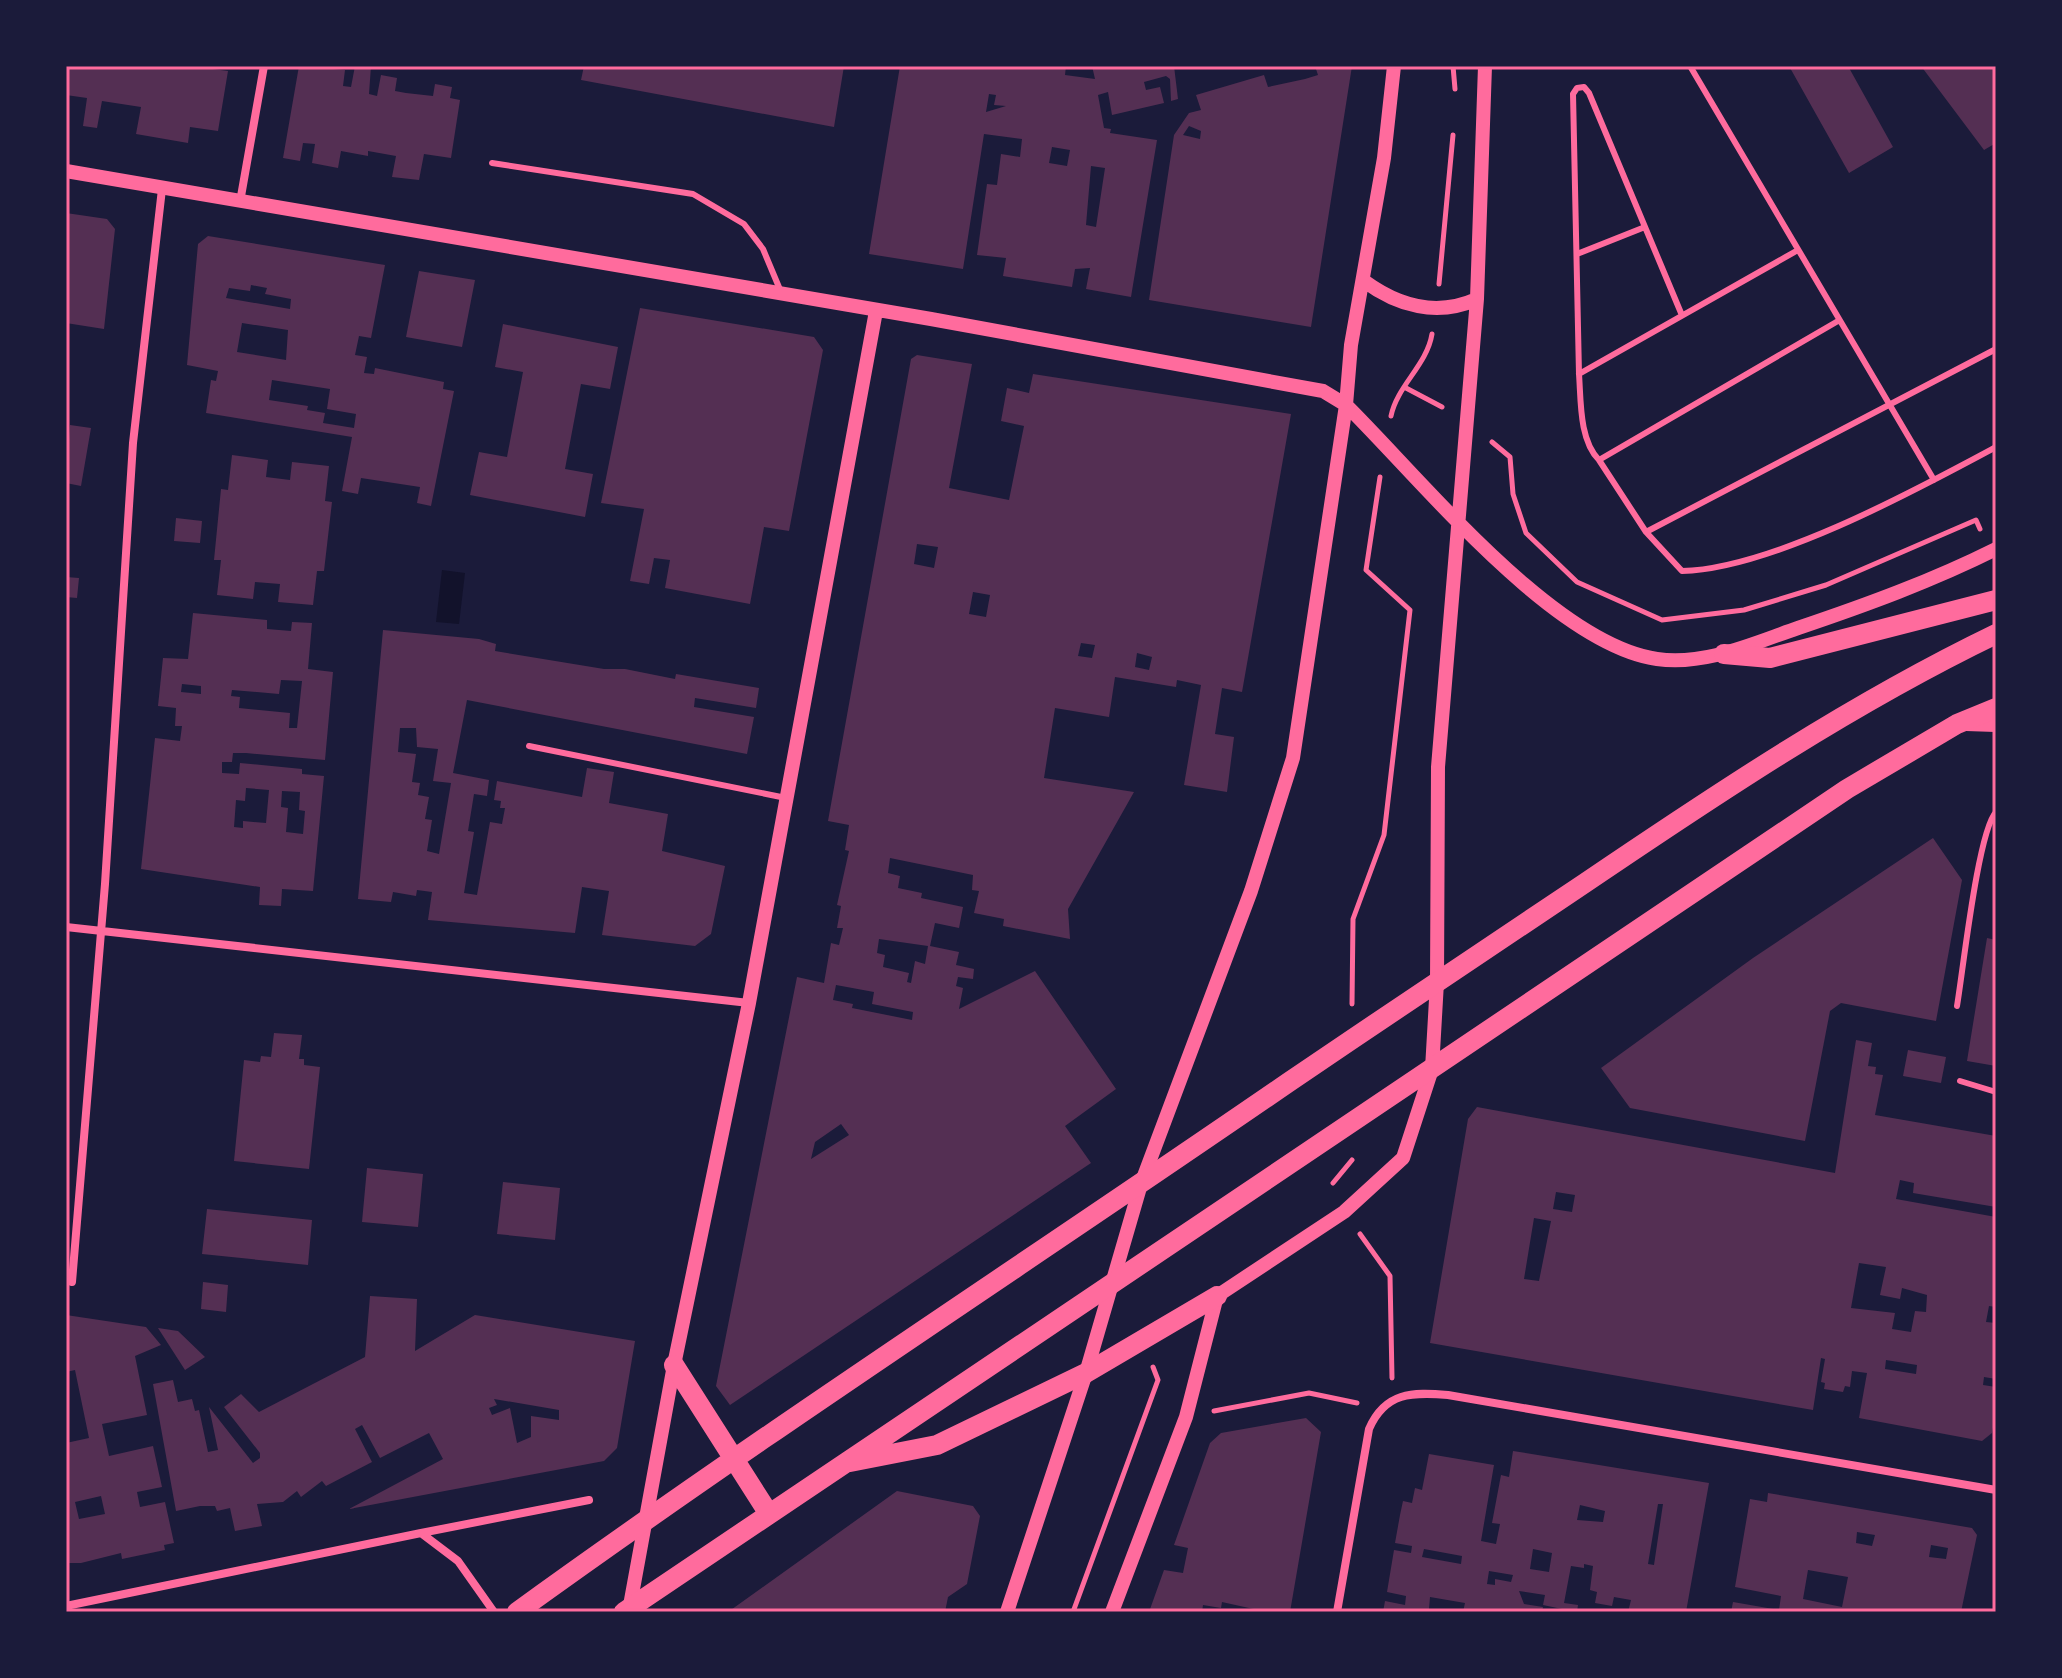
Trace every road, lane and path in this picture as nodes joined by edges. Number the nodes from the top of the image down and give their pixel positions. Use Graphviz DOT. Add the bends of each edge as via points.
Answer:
graph roads {
  1 [pos="264,66"];
  2 [pos="1394,66"];
  3 [pos="1453,66"];
  4 [pos="1485,66"];
  5 [pos="1690,66"];
  6 [pos="1455,94"];
  7 [pos="1454,124"];
  8 [pos="492,163"];
  9 [pos="66,171"];
  10 [pos="162,189"];
  11 [pos="240,202"];
  12 [pos="1645,227"];
  13 [pos="1798,250"];
  14 [pos="1577,254"];
  15 [pos="1364,281"];
  16 [pos="783,295"];
  17 [pos="1477,299"];
  18 [pos="1436,309"];
  19 [pos="876,311"];
  20 [pos="1681,313"];
  21 [pos="1838,321"];
  22 [pos="1996,349"];
  23 [pos="1579,374"];
  24 [pos="1406,388"];
  25 [pos="1346,405"];
  26 [pos="1891,407"];
  27 [pos="1468,422"];
  28 [pos="1386,444"];
  29 [pos="1996,447"];
  30 [pos="1599,460"];
  31 [pos="1934,480"];
  32 [pos="1458,519"];
  33 [pos="1646,532"];
  34 [pos="1996,549"];
  35 [pos="1996,600"];
  36 [pos="1996,634"];
  37 [pos="1724,654"];
  38 [pos="1996,708"];
  39 [pos="1957,724"];
  40 [pos="1996,725"];
  41 [pos="529,746"];
  42 [pos="786,798"];
  43 [pos="1996,812"];
  44 [pos="66,927"];
  45 [pos="101,930"];
  46 [pos="1437,982"];
  47 [pos="749,1003"];
  48 [pos="1957,1006"];
  49 [pos="1358,1035"];
  50 [pos="1432,1069"];
  51 [pos="1960,1081"];
  52 [pos="1996,1092"];
  53 [pos="1141,1184"];
  54 [pos="1344,1212"];
  55 [pos="72,1282"];
  56 [pos="1111,1283"];
  57 [pos="1217,1296"];
  58 [pos="674,1365"];
  59 [pos="1086,1373"];
  60 [pos="1392,1399"];
  61 [pos="1381,1409"];
  62 [pos="1186,1417"];
  63 [pos="732,1460"];
  64 [pos="843,1464"];
  65 [pos="1996,1490"];
  66 [pos="589,1500"];
  67 [pos="769,1514"];
  68 [pos="647,1518"];
  69 [pos="421,1533"];
  70 [pos="66,1606"];
  71 [pos="628,1611"];
  72 [pos="494,1612"];
  73 [pos="517,1612"];
  74 [pos="1007,1612"];
  75 [pos="1112,1612"];
  76 [pos="1337,1612"];
  1 -- 11 [label="street"];
  2 -- 15 [label="street"];
  3 -- 6 [label="path"];
  4 -- 17 [label="street"];
  5 -- 13 [label="lane"];
  7 -- 18 [label="path"];
  8 -- 16 [label="lane" via="693,194 744,224 763,249"];
  9 -- 10 [label="street"];
  10 -- 11 [label="street"];
  10 -- 45 [label="street" via="133,443"];
  11 -- 16 [label="street"];
  12 -- 14 [label="lane"];
  12 -- 14 [label="lane" via="1589,93 1577,88"];
  12 -- 20 [label="lane"];
  13 -- 20 [label="lane"];
  13 -- 21 [label="lane"];
  14 -- 23 [label="lane"];
  15 -- 18 [label="street" via="1404,304"];
  15 -- 25 [label="street"];
  16 -- 19 [label="street"];
  17 -- 18 [label="street"];
  17 -- 27 [label="street"];
  18 -- 24 [label="path" via="1430,349"];
  19 -- 25 [label="street" via="1313,388"];
  19 -- 42 [label="street"];
  20 -- 23 [label="lane"];
  21 -- 26 [label="lane"];
  21 -- 30 [label="lane"];
  22 -- 26 [label="lane"];
  23 -- 30 [label="lane" via="1583,418"];
  24 -- 27 [label="path"];
  24 -- 28 [label="path" via="1393,405"];
  25 -- 28 [label="street"];
  25 -- 53 [label="street" via="1293,758 1251,891"];
  26 -- 31 [label="lane"];
  26 -- 33 [label="lane"];
  27 -- 32 [label="street"];
  28 -- 32 [label="street"];
  28 -- 49 [label="path" via="1366,570 1410,610 1384,835 1353,919 1351,996"];
  29 -- 31 [label="lane"];
  30 -- 33 [label="lane"];
  31 -- 33 [label="lane" via="1809,537 1715,571 1682,571"];
  32 -- 37 [label="street" via="1530,589 1608,644 1657,659"];
  32 -- 46 [label="street" via="1438,767"];
  34 -- 37 [label="street" via="1904,592"];
  35 -- 37 [label="main road" via="1770,658"];
  36 -- 46 [label="main road" via="1813,734"];
  38 -- 39 [label="main road"];
  39 -- 40 [label="street"];
  39 -- 50 [label="main road" via="1847,789"];
  41 -- 42 [label="lane"];
  42 -- 47 [label="street"];
  43 -- 48 [label="lane" via="1989,819 1981,855"];
  44 -- 45 [label="street"];
  45 -- 47 [label="street"];
  45 -- 55 [label="street"];
  46 -- 49 [label="main road"];
  46 -- 50 [label="street"];
  47 -- 58 [label="street"];
  49 -- 53 [label="main road"];
  50 -- 54 [label="street" via="1403,1158"];
  50 -- 56 [label="main road"];
  51 -- 52 [label="lane"];
  53 -- 56 [label="street"];
  53 -- 63 [label="main road"];
  54 -- 57 [label="street"];
  54 -- 60 [label="path" via="1390,1276"];
  56 -- 59 [label="street"];
  56 -- 64 [label="main road"];
  57 -- 59 [label="main road"];
  57 -- 62 [label="street"];
  58 -- 63 [label="main road"];
  58 -- 68 [label="street"];
  59 -- 64 [label="main road" via="937,1445"];
  59 -- 74 [label="street"];
  60 -- 61 [label="street"];
  60 -- 65 [label="street" via="1416,1392 1448,1395"];
  61 -- 62 [label="path" via="1309,1393"];
  61 -- 76 [label="street" via="1369,1429"];
  62 -- 75 [label="street"];
  63 -- 67 [label="main road"];
  63 -- 68 [label="main road"];
  64 -- 67 [label="main road"];
  66 -- 69 [label="street"];
  67 -- 71 [label="main road"];
  68 -- 71 [label="street"];
  68 -- 73 [label="main road"];
  69 -- 70 [label="street"];
  69 -- 72 [label="street" via="458,1561"];
}
